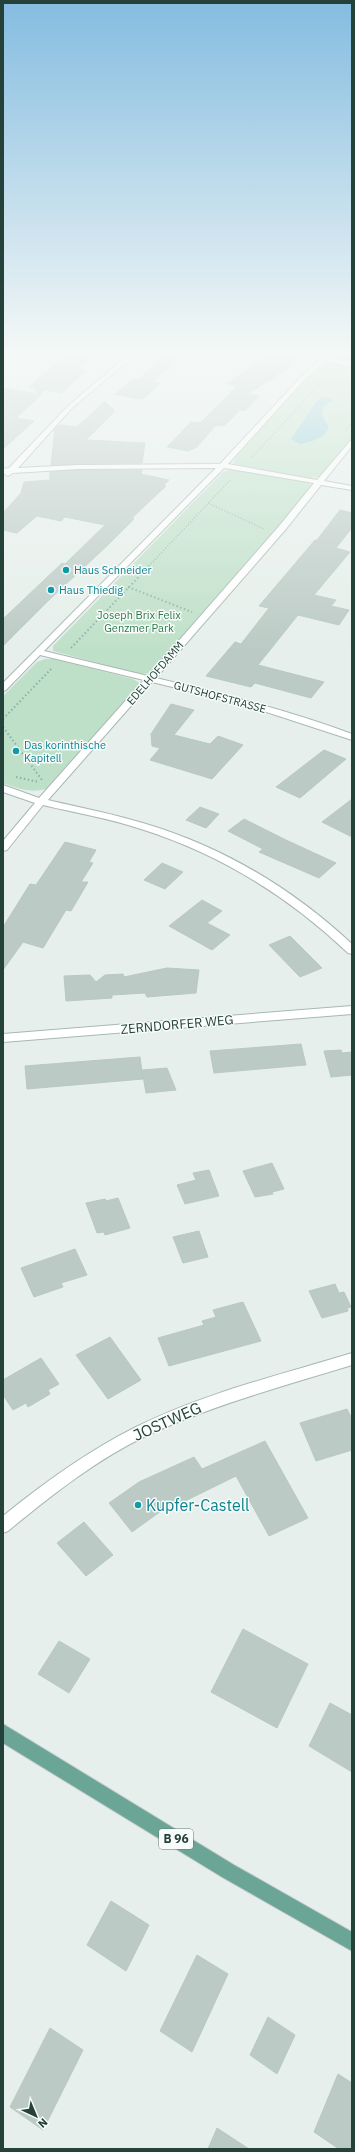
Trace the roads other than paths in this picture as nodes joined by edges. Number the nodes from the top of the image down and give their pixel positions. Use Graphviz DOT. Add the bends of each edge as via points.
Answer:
graph roads {
  1 [pos="26,451"];
  2 [pos="235,451"];
  3 [pos="344,451"];
  4 [pos="221,466"];
  5 [pos="7,471"];
  6 [pos="3,479"];
  7 [pos="319,482"];
  8 [pos="352,488"];
  9 [pos="38,652"];
  10 [pos="150,680"];
  11 [pos="3,688"];
  12 [pos="352,737"];
  13 [pos="3,788"];
  14 [pos="40,802"];
  15 [pos="3,848"];
  16 [pos="352,950"];
  17 [pos="352,1010"];
  18 [pos="3,1038"];
  19 [pos="352,1359"];
  20 [pos="3,1526"];
  21 [pos="3,1733"];
  22 [pos="352,1942"];
  1 -- 5 [label="street"];
  2 -- 4 [label="street"];
  3 -- 7 [label="street, EDELHOFDAMM"];
  4 -- 5 [label="street" via="78,467"];
  4 -- 7 [label="street"];
  4 -- 9 [label="street"];
  5 -- 6 [label="street"];
  7 -- 8 [label="street"];
  7 -- 10 [label="street, EDELHOFDAMM"];
  9 -- 10 [label="street, GUTSHOFSTRASSE"];
  9 -- 11 [label="street"];
  10 -- 12 [label="street, GUTSHOFSTRASSE" via="272,710"];
  10 -- 14 [label="street, EDELHOFDAMM"];
  13 -- 14 [label="street" via="28,800"];
  14 -- 15 [label="street, EDELHOFDAMM"];
  14 -- 16 [label="street" via="156,830 218,856 300,905"];
  17 -- 18 [label="street, ZERNDORFER WEG"];
  19 -- 20 [label="street, JOSTWEG" via="196,1407 142,1431 54,1484"];
  21 -- 22 [label="main road, B 96" via="228,1871"];
}
